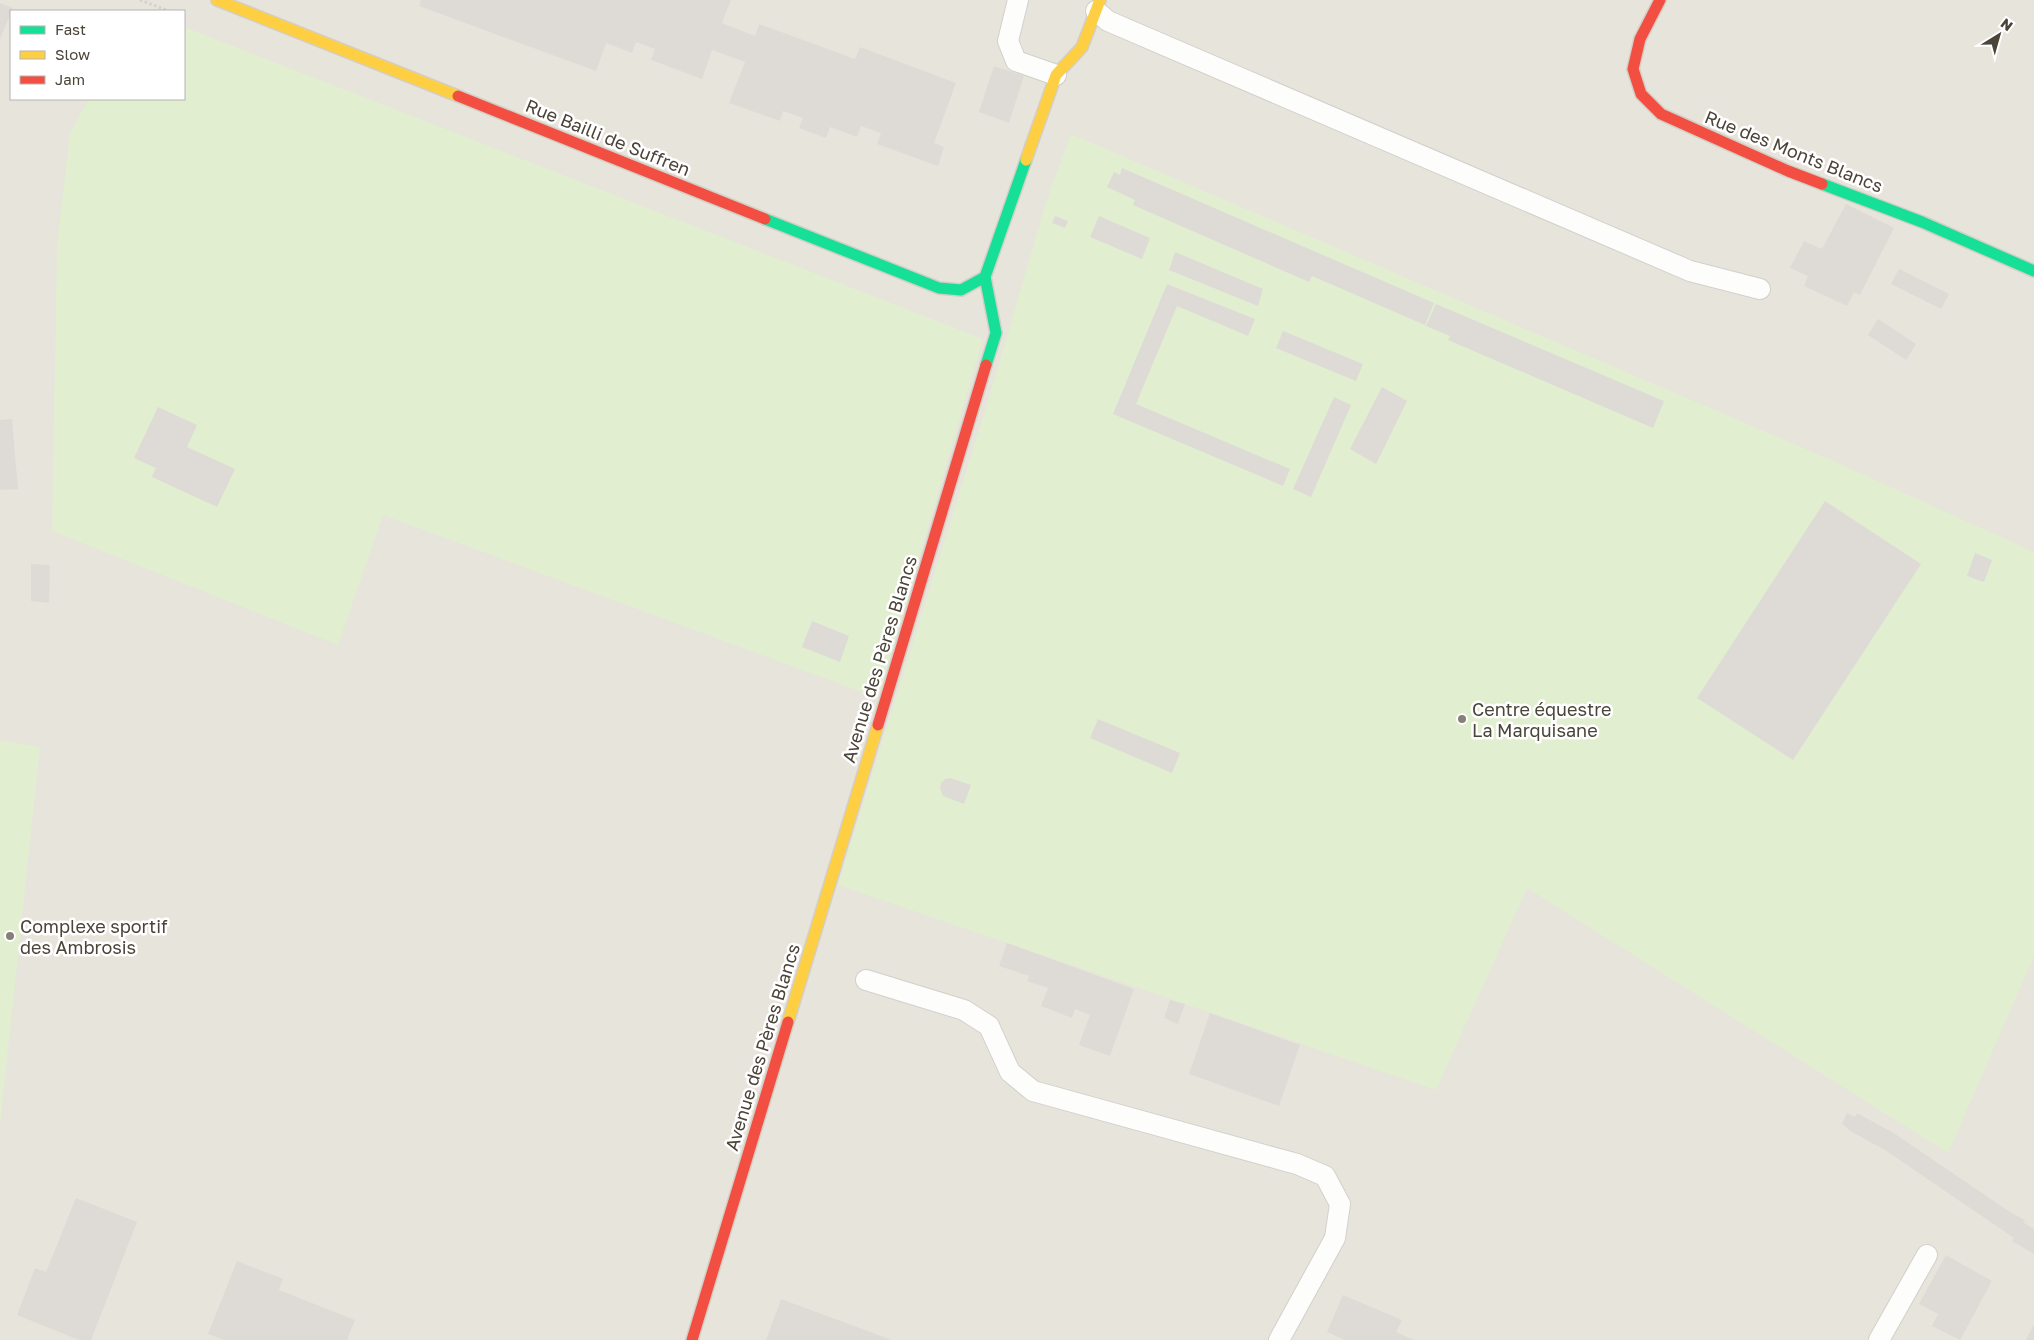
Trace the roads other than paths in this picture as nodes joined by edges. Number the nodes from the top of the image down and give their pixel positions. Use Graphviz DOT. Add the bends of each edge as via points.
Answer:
graph roads {
  1 [pos="217,0"];
  2 [pos="1018,0"];
  3 [pos="1660,0"];
  4 [pos="247,5"];
  5 [pos="1098,5"];
  6 [pos="1056,76"];
  7 [pos="2034,271"];
  8 [pos="985,277"];
  9 [pos="1760,289"];
  10 [pos="866,980"];
  11 [pos="1927,1255"];
  12 [pos="692,1340"];
  13 [pos="1279,1340"];
  14 [pos="1879,1340"];
  1 -- 4 [label="street, Rue Bailli de Suffren"];
  2 -- 6 [label="lane" via="1008,41 1016,61"];
  3 -- 7 [label="street, Rue des Monts Blancs" via="1640,38 1632,69 1641,94 1661,114 1788,171 1922,222"];
  4 -- 8 [label="street, Rue Bailli de Suffren" via="939,288 961,290"];
  5 -- 6 [label="street" via="1082,47"];
  5 -- 9 [label="lane" via="1108,22 1690,271"];
  6 -- 8 [label="street"];
  8 -- 12 [label="street, Avenue des Pères Blancs" via="996,333"];
  10 -- 13 [label="lane" via="964,1010 989,1026 1010,1072 1033,1090 1297,1164 1325,1176 1340,1204 1335,1238"];
  11 -- 14 [label="lane"];
}
